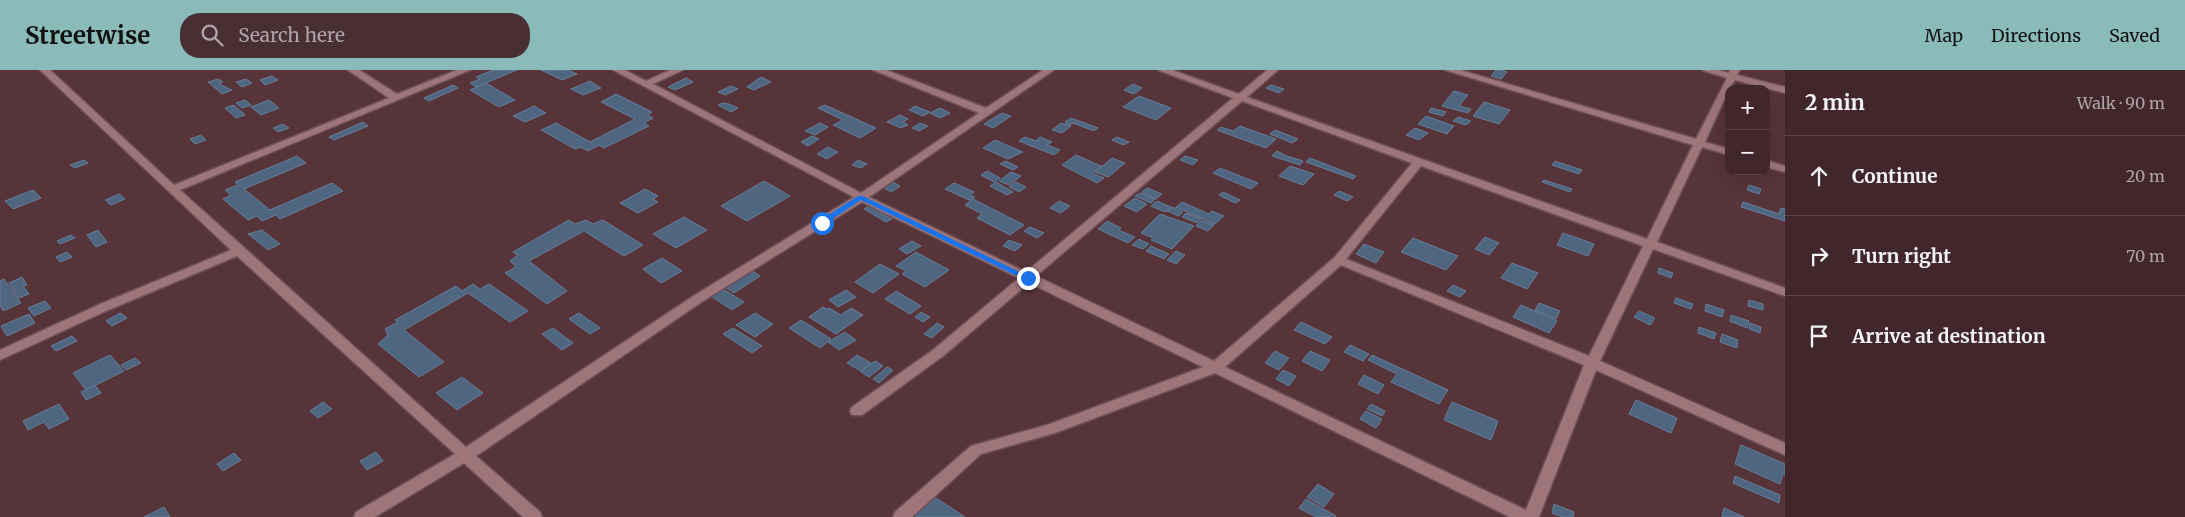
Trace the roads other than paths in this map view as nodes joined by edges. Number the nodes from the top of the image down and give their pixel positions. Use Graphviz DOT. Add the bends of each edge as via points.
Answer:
graph roads {
  1 [pos="45,70"];
  2 [pos="353,70"];
  3 [pos="465,70"];
  4 [pos="618,70"];
  5 [pos="678,70"];
  6 [pos="878,70"];
  7 [pos="1049,70"];
  8 [pos="1164,70"];
  9 [pos="1273,70"];
  10 [pos="1450,70"];
  11 [pos="1708,70"];
  12 [pos="1734,73"];
  13 [pos="646,84"];
  14 [pos="1785,90"];
  15 [pos="1240,97"];
  16 [pos="394,98"];
  17 [pos="986,112"];
  18 [pos="1698,143"];
  19 [pos="1725,151"];
  20 [pos="1418,161"];
  21 [pos="1770,164"];
  22 [pos="1785,169"];
  23 [pos="173,189"];
  24 [pos="861,197"];
  25 [pos="1649,244"];
  26 [pos="239,251"];
  27 [pos="1339,260"];
  28 [pos="1028,278"];
  29 [pos="1785,292"];
  30 [pos="0,355"];
  31 [pos="1592,363"];
  32 [pos="1215,368"];
  33 [pos="857,411"];
  34 [pos="1785,450"];
  35 [pos="466,454"];
  36 [pos="362,517"];
  37 [pos="534,517"];
  38 [pos="901,517"];
  39 [pos="1525,517"];
  40 [pos="1531,517"];
  1 -- 23 [label="street"];
  2 -- 16 [label="street"];
  3 -- 16 [label="street"];
  4 -- 13 [label="street"];
  5 -- 13 [label="street"];
  6 -- 17 [label="street"];
  7 -- 17 [label="street"];
  8 -- 15 [label="street"];
  9 -- 15 [label="street"];
  10 -- 18 [label="street"];
  11 -- 12 [label="street"];
  12 -- 14 [label="street"];
  12 -- 18 [label="street"];
  13 -- 24 [label="street"];
  15 -- 20 [label="street"];
  15 -- 28 [label="street"];
  16 -- 23 [label="street"];
  17 -- 24 [label="street"];
  18 -- 19 [label="street"];
  18 -- 25 [label="street"];
  20 -- 25 [label="street"];
  20 -- 27 [label="street"];
  21 -- 22 [label="street"];
  23 -- 26 [label="street"];
  24 -- 28 [label="street"];
  24 -- 35 [label="street" via="699,298"];
  25 -- 29 [label="street"];
  25 -- 31 [label="street"];
  26 -- 30 [label="street"];
  26 -- 35 [label="street"];
  27 -- 31 [label="street"];
  27 -- 32 [label="street"];
  28 -- 32 [label="street"];
  28 -- 33 [label="street" via="938,353"];
  31 -- 34 [label="street"];
  31 -- 40 [label="street"];
  32 -- 38 [label="street" via="1050,429 976,450"];
  32 -- 39 [label="street"];
  35 -- 36 [label="street"];
  35 -- 37 [label="street"];
}
